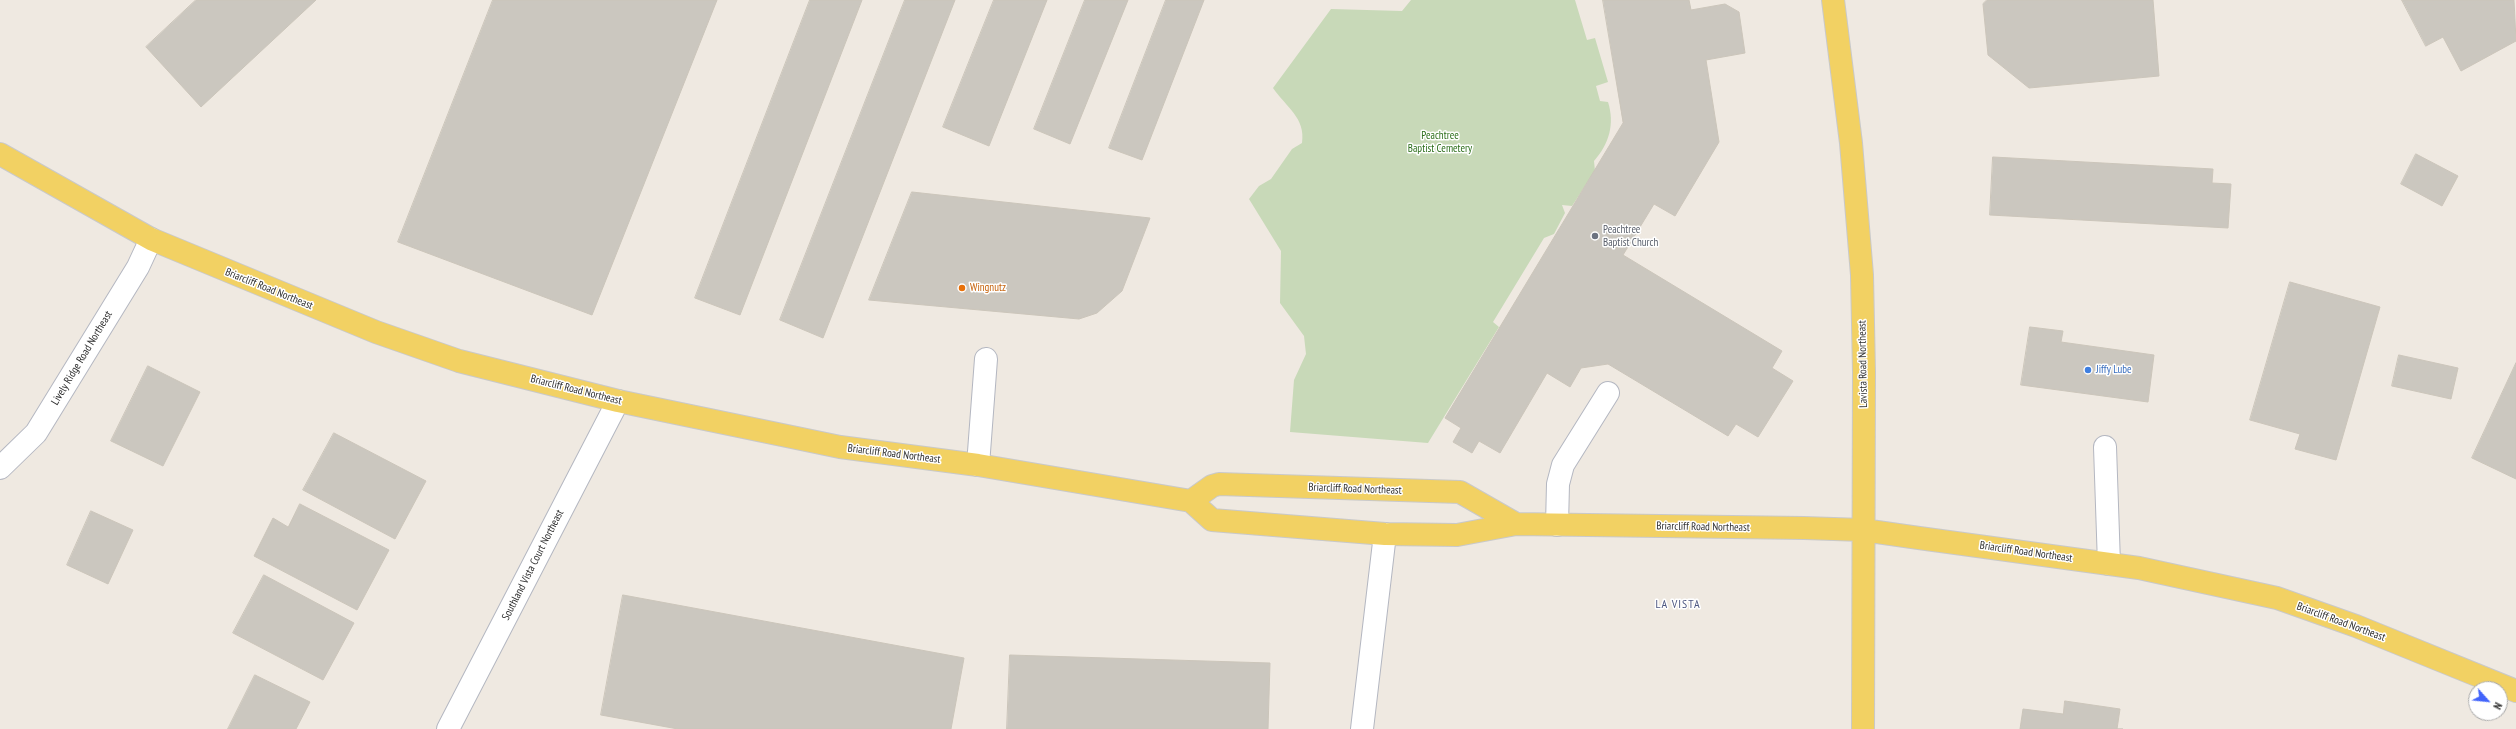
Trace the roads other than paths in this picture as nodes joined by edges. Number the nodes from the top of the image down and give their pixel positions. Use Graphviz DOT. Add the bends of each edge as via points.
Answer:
graph roads {
  1 [pos="1833,0"];
  2 [pos="0,154"];
  3 [pos="151,239"];
  4 [pos="986,359"];
  5 [pos="1608,393"];
  6 [pos="618,401"];
  7 [pos="2105,447"];
  8 [pos="978,465"];
  9 [pos="0,468"];
  10 [pos="1191,501"];
  11 [pos="1516,524"];
  12 [pos="1557,525"];
  13 [pos="1863,530"];
  14 [pos="1385,534"];
  15 [pos="2109,564"];
  16 [pos="2516,691"];
  17 [pos="448,729"];
  18 [pos="1362,729"];
  19 [pos="1863,729"];
  1 -- 13 [label="main road, Lavista Road Northeast" via="1851,143 1862,275"];
  2 -- 3 [label="main road, Briarcliff Road Northeast"];
  3 -- 6 [label="main road, Briarcliff Road Northeast" via="376,332 460,361"];
  3 -- 9 [label="street, Lively Ridge Road Northeast" via="138,267 36,433"];
  4 -- 8 [label="street"];
  5 -- 12 [label="street" via="1563,465 1558,484"];
  6 -- 8 [label="main road, Briarcliff Road Northeast" via="840,447"];
  6 -- 17 [label="street, Southland Vista Court Northeast"];
  7 -- 15 [label="street"];
  8 -- 10 [label="main road, Briarcliff Road Northeast"];
  10 -- 11 [label="main road, Briarcliff Road Northeast" via="1219,484 1460,492"];
  10 -- 14 [label="main road, Briarcliff Road Northeast" via="1212,520"];
  11 -- 12 [label="main road, Briarcliff Road Northeast"];
  11 -- 14 [label="main road, Briarcliff Road Northeast" via="1457,536"];
  12 -- 13 [label="main road, Briarcliff Road Northeast"];
  13 -- 15 [label="main road, Briarcliff Road Northeast"];
  13 -- 19 [label="main road, Lavista Road Northeast"];
  14 -- 18 [label="street"];
  15 -- 16 [label="main road, Briarcliff Road Northeast" via="2139,568 2277,598 2356,626"];
}
